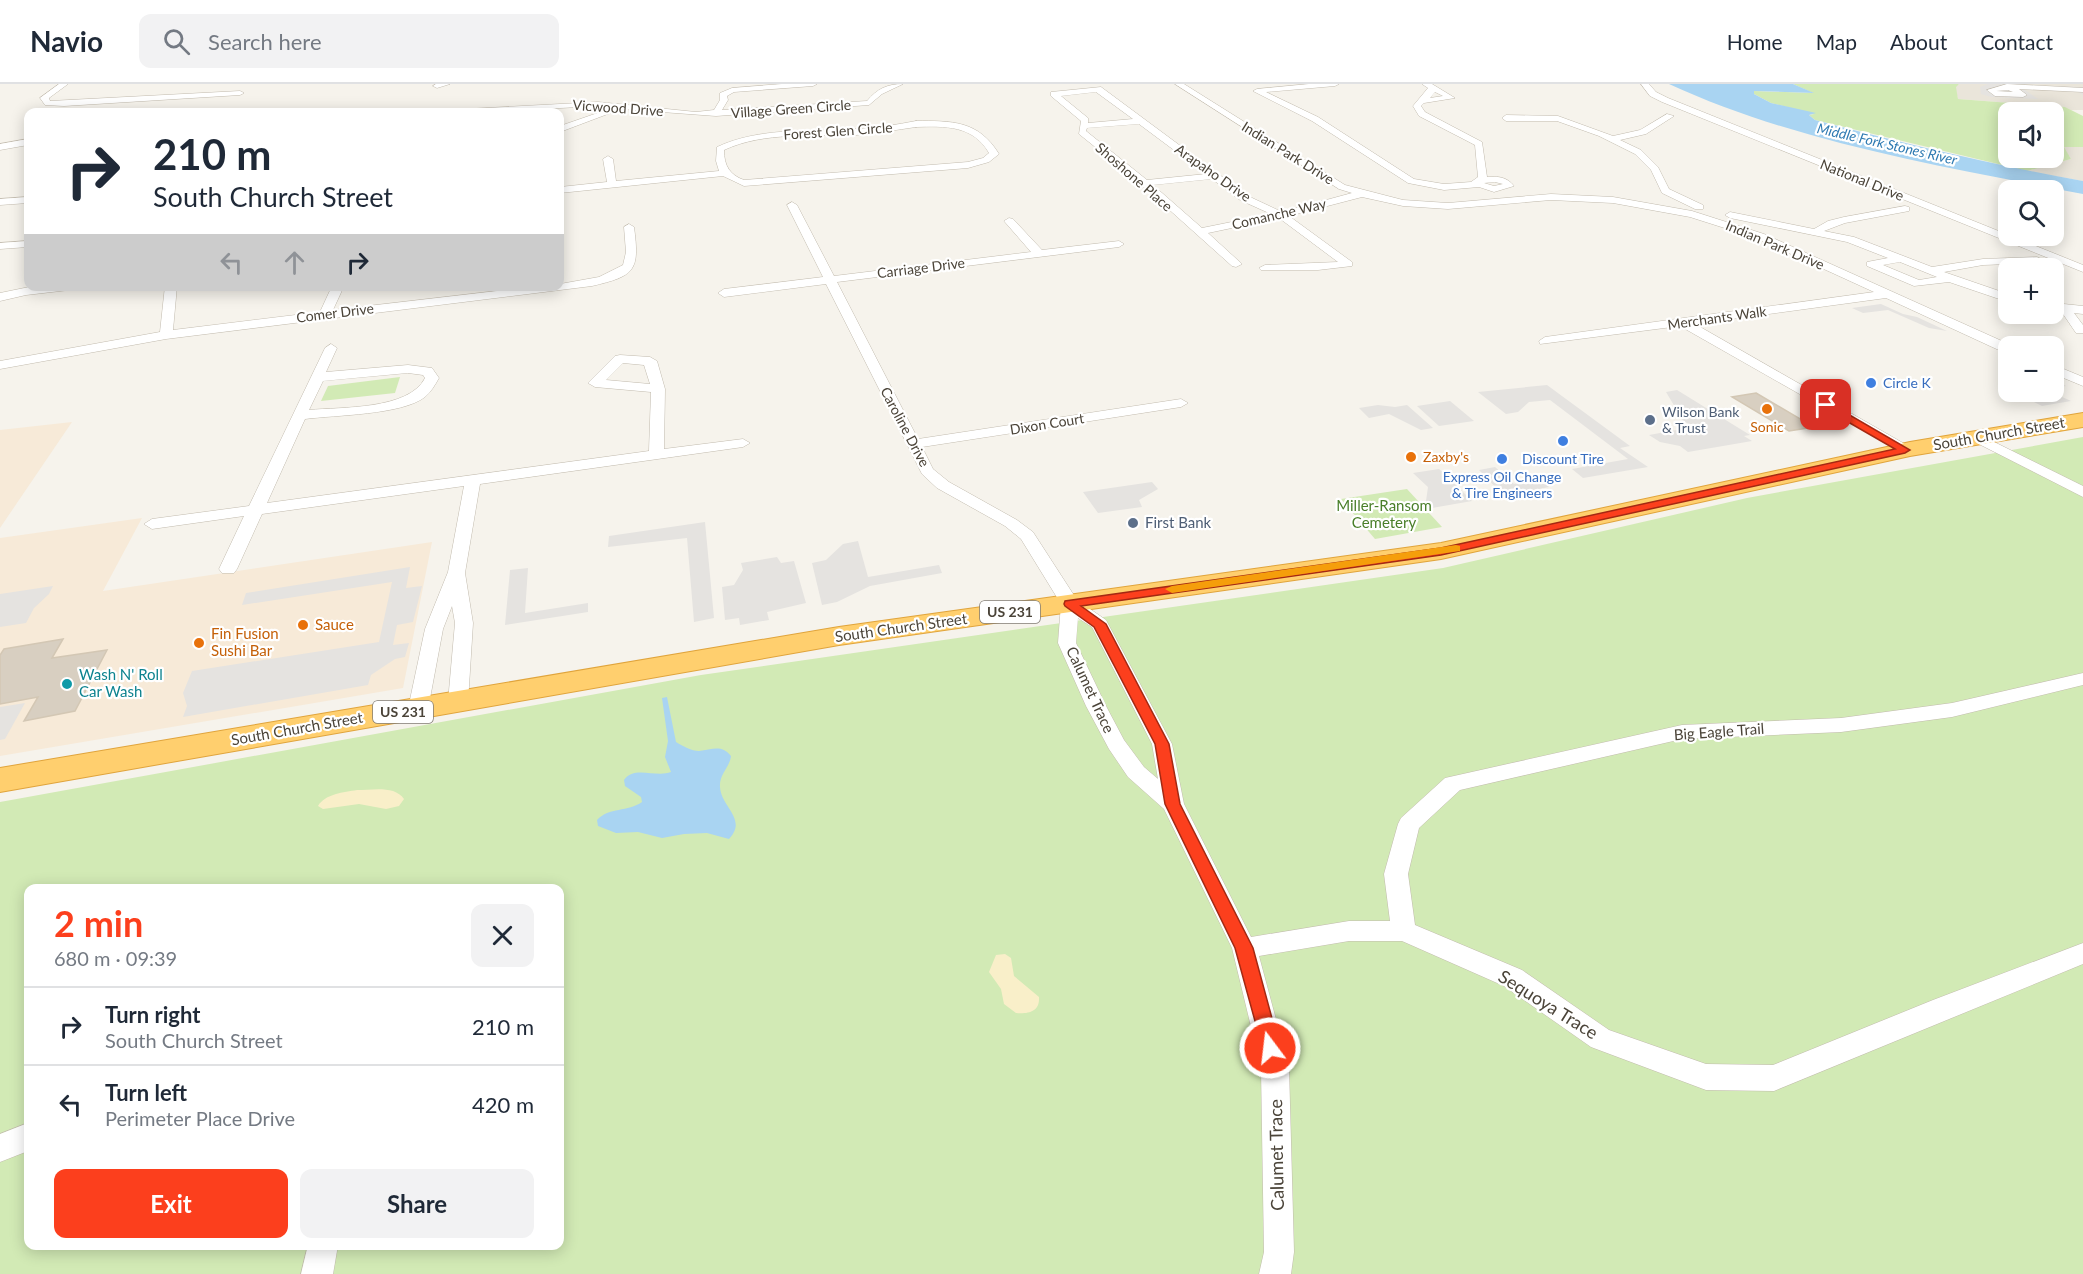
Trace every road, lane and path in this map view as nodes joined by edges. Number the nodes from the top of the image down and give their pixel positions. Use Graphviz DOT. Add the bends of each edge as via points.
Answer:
graph roads {
  1 [pos="64,84"];
  2 [pos="446,84"];
  3 [pos="813,84"];
  4 [pos="899,84"];
  5 [pos="1056,84"];
  6 [pos="1179,84"];
  7 [pos="1335,84"];
  8 [pos="1645,84"];
  9 [pos="437,86"];
  10 [pos="1283,86"];
  11 [pos="1429,86"];
  12 [pos="2008,86"];
  13 [pos="2083,90"];
  14 [pos="1065,92"];
  15 [pos="240,93"];
  16 [pos="1422,101"];
  17 [pos="626,106"];
  18 [pos="508,108"];
  19 [pos="717,114"];
  20 [pos="1670,116"];
  21 [pos="1506,118"];
  22 [pos="1141,121"];
  23 [pos="1084,126"];
  24 [pos="564,128"];
  25 [pos="1612,139"];
  26 [pos="24,143"];
  27 [pos="0,147"];
  28 [pos="608,159"];
  29 [pos="862,160"];
  30 [pos="724,173"];
  31 [pos="871,173"];
  32 [pos="1214,176"];
  33 [pos="1480,182"];
  34 [pos="1145,183"];
  35 [pos="612,184"];
  36 [pos="1506,188"];
  37 [pos="1494,189"];
  38 [pos="564,190"];
  39 [pos="1361,194"];
  40 [pos="1527,199"];
  41 [pos="24,200"];
  42 [pos="1513,200"];
  43 [pos="0,202"];
  44 [pos="792,205"];
  45 [pos="1905,209"];
  46 [pos="1281,215"];
  47 [pos="1734,215"];
  48 [pos="1009,221"];
  49 [pos="1722,222"];
  50 [pos="629,227"];
  51 [pos="1817,231"];
  52 [pos="1197,232"];
  53 [pos="24,244"];
  54 [pos="1119,244"];
  55 [pos="0,246"];
  56 [pos="1039,254"];
  57 [pos="1901,258"];
  58 [pos="1998,261"];
  59 [pos="1236,264"];
  60 [pos="1265,268"];
  61 [pos="2083,269"];
  62 [pos="1931,270"];
  63 [pos="1952,278"];
  64 [pos="830,280"];
  65 [pos="564,287"];
  66 [pos="26,291"];
  67 [pos="170,291"];
  68 [pos="336,291"];
  69 [pos="486,291"];
  70 [pos="724,293"];
  71 [pos="1888,294"];
  72 [pos="1998,294"];
  73 [pos="0,297"];
  74 [pos="2064,308"];
  75 [pos="2083,310"];
  76 [pos="2064,313"];
  77 [pos="325,314"];
  78 [pos="1682,322"];
  79 [pos="2080,330"];
  80 [pos="166,335"];
  81 [pos="1545,341"];
  82 [pos="1998,344"];
  83 [pos="331,348"];
  84 [pos="0,365"];
  85 [pos="2064,373"];
  86 [pos="317,377"];
  87 [pos="2083,382"];
  88 [pos="658,389"];
  89 [pos="1181,403"];
  90 [pos="299,415"];
  91 [pos="2083,420"];
  92 [pos="1977,438"];
  93 [pos="743,443"];
  94 [pos="913,444"];
  95 [pos="1905,450"];
  96 [pos="656,455"];
  97 [pos="473,480"];
  98 [pos="2083,492"];
  99 [pos="255,510"];
  100 [pos="152,524"];
  101 [pos="228,569"];
  102 [pos="457,572"];
  103 [pos="1070,604"];
  104 [pos="2083,679"];
  105 [pos="458,702"];
  106 [pos="418,709"];
  107 [pos="0,780"];
  108 [pos="1173,804"];
  109 [pos="1404,931"];
  110 [pos="1244,948"];
  111 [pos="2083,953"];
  112 [pos="24,1139"];
  113 [pos="0,1148"];
  114 [pos="322,1250"];
  115 [pos="316,1274"];
  116 [pos="1275,1274"];
  1 -- 15 [label="street" via="44,98 48,103"];
  2 -- 9 [label="street"];
  3 -- 19 [label="street, Village Green Circle" via="732,90 723,94"];
  4 -- 19 [label="street, Village Green Circle" via="879,92 869,103"];
  5 -- 14 [label="street"];
  6 -- 39 [label="street, Indian Park Drive" via="1342,187"];
  7 -- 10 [label="street"];
  8 -- 61 [label="street, National Drive" via="1665,100"];
  10 -- 33 [label="street" via="1257,91 1315,119 1411,181 1444,187"];
  11 -- 16 [label="street" via="1431,92"];
  11 -- 16 [label="street" via="1451,98"];
  12 -- 13 [label="street"];
  14 -- 22 [label="street, Arapaho Drive" via="1098,89"];
  14 -- 23 [label="street, Shoshone Place" via="1054,94 1086,120"];
  16 -- 33 [label="street" via="1417,106 1422,114 1479,144 1483,156"];
  17 -- 18 [label="street, Vicwood Drive"];
  17 -- 19 [label="street, Vicwood Drive"];
  17 -- 24 [label="street"];
  20 -- 25 [label="street" via="1643,132"];
  21 -- 25 [label="street" via="1558,119"];
  22 -- 23 [label="street"];
  22 -- 32 [label="street, Arapaho Drive"];
  23 -- 34 [label="street, Shoshone Place" via="1082,132"];
  25 -- 47 [label="street" via="1640,153 1655,169 1665,191 1698,207"];
  26 -- 27 [label="street"];
  28 -- 35 [label="street"];
  29 -- 31 [label="street, Forest Glen Circle"];
  30 -- 31 [label="street, Forest Glen Circle" via="732,181 744,183"];
  30 -- 31 [label="street, Forest Glen Circle" via="720,149 726,144 916,124 969,127 979,133 994,154 968,165"];
  30 -- 35 [label="street"];
  32 -- 34 [label="street"];
  32 -- 46 [label="street, Arapaho Drive" via="1244,198"];
  33 -- 36 [label="street" via="1502,180 1509,184"];
  33 -- 37 [label="street"];
  34 -- 52 [label="street, Shoshone Place"];
  35 -- 38 [label="street"];
  36 -- 37 [label="street"];
  36 -- 40 [label="street"];
  37 -- 42 [label="street"];
  39 -- 42 [label="street, Indian Park Drive" via="1448,206"];
  39 -- 46 [label="street, Comanche Way"];
  40 -- 42 [label="street, Indian Park Drive"];
  40 -- 49 [label="street, Indian Park Drive" via="1612,200"];
  41 -- 43 [label="street"];
  44 -- 64 [label="street, Caroline Drive"];
  45 -- 51 [label="street" via="1834,222"];
  46 -- 52 [label="street, Comanche Way"];
  46 -- 60 [label="street, Arapaho Drive" via="1348,264"];
  47 -- 49 [label="street"];
  47 -- 51 [label="street" via="1741,211 1791,219 1791,226"];
  48 -- 56 [label="street"];
  49 -- 71 [label="street, Indian Park Drive"];
  50 -- 65 [label="street, Comer Drive" via="631,262 625,270 605,280"];
  51 -- 57 [label="street"];
  52 -- 59 [label="street, Shoshone Place"];
  53 -- 55 [label="street"];
  54 -- 56 [label="street, Carriage Drive"];
  56 -- 64 [label="street, Carriage Drive"];
  57 -- 62 [label="street"];
  57 -- 63 [label="street" via="1871,264 1918,284"];
  58 -- 62 [label="street"];
  62 -- 63 [label="street"];
  63 -- 72 [label="street"];
  64 -- 70 [label="street, Carriage Drive"];
  64 -- 94 [label="street, Caroline Drive"];
  66 -- 73 [label="street"];
  67 -- 80 [label="street"];
  68 -- 77 [label="street"];
  69 -- 77 [label="street, Comer Drive"];
  71 -- 78 [label="street, Merchants Walk"];
  71 -- 82 [label="street, Indian Park Drive"];
  74 -- 75 [label="street"];
  76 -- 79 [label="street"];
  77 -- 80 [label="street, Comer Drive"];
  78 -- 81 [label="street, Merchants Walk"];
  78 -- 95 [label="street"];
  80 -- 84 [label="street, Comer Drive"];
  83 -- 86 [label="street"];
  85 -- 87 [label="street"];
  86 -- 90 [label="street"];
  86 -- 90 [label="street" via="408,369 427,371 432,378 428,388 416,397 398,403"];
  88 -- 96 [label="street"];
  89 -- 94 [label="street, Dixon Court"];
  90 -- 99 [label="street"];
  91 -- 92 [label="highway, South Church Street / US 231"];
  92 -- 95 [label="highway, South Church Street / US 231"];
  92 -- 98 [label="street"];
  93 -- 96 [label="street"];
  94 -- 103 [label="street, Caroline Drive" via="927,471 943,484 1027,536"];
  95 -- 103 [label="highway, South Church Street / US 231" via="1441,551"];
  96 -- 97 [label="street"];
  97 -- 99 [label="street"];
  97 -- 102 [label="street"];
  99 -- 100 [label="street"];
  99 -- 101 [label="street"];
  102 -- 105 [label="street" via="464,623"];
  102 -- 106 [label="street" via="434,628"];
  103 -- 105 [label="highway, South Church Street / US 231" via="839,636"];
  103 -- 108 [label="street, Calumet Trace" via="1099,624 1162,744"];
  103 -- 108 [label="street, Calumet Trace" via="1067,643 1095,706 1136,772"];
  104 -- 109 [label="street, Big Eagle Trail" via="1952,710 1841,725 1682,732 1453,784 1408,824 1396,874"];
  105 -- 106 [label="highway, South Church Street / US 231"];
  106 -- 107 [label="highway, South Church Street / US 231"];
  108 -- 110 [label="street, Calumet Trace"];
  109 -- 110 [label="street, Sequoya Trace" via="1349,931"];
  109 -- 111 [label="street, Sequoya Trace" via="1513,978 1600,1039 1706,1077 1774,1078"];
  110 -- 116 [label="street, Calumet Trace" via="1275,1068 1279,1252"];
  112 -- 113 [label="street"];
  114 -- 115 [label="street"];
}
